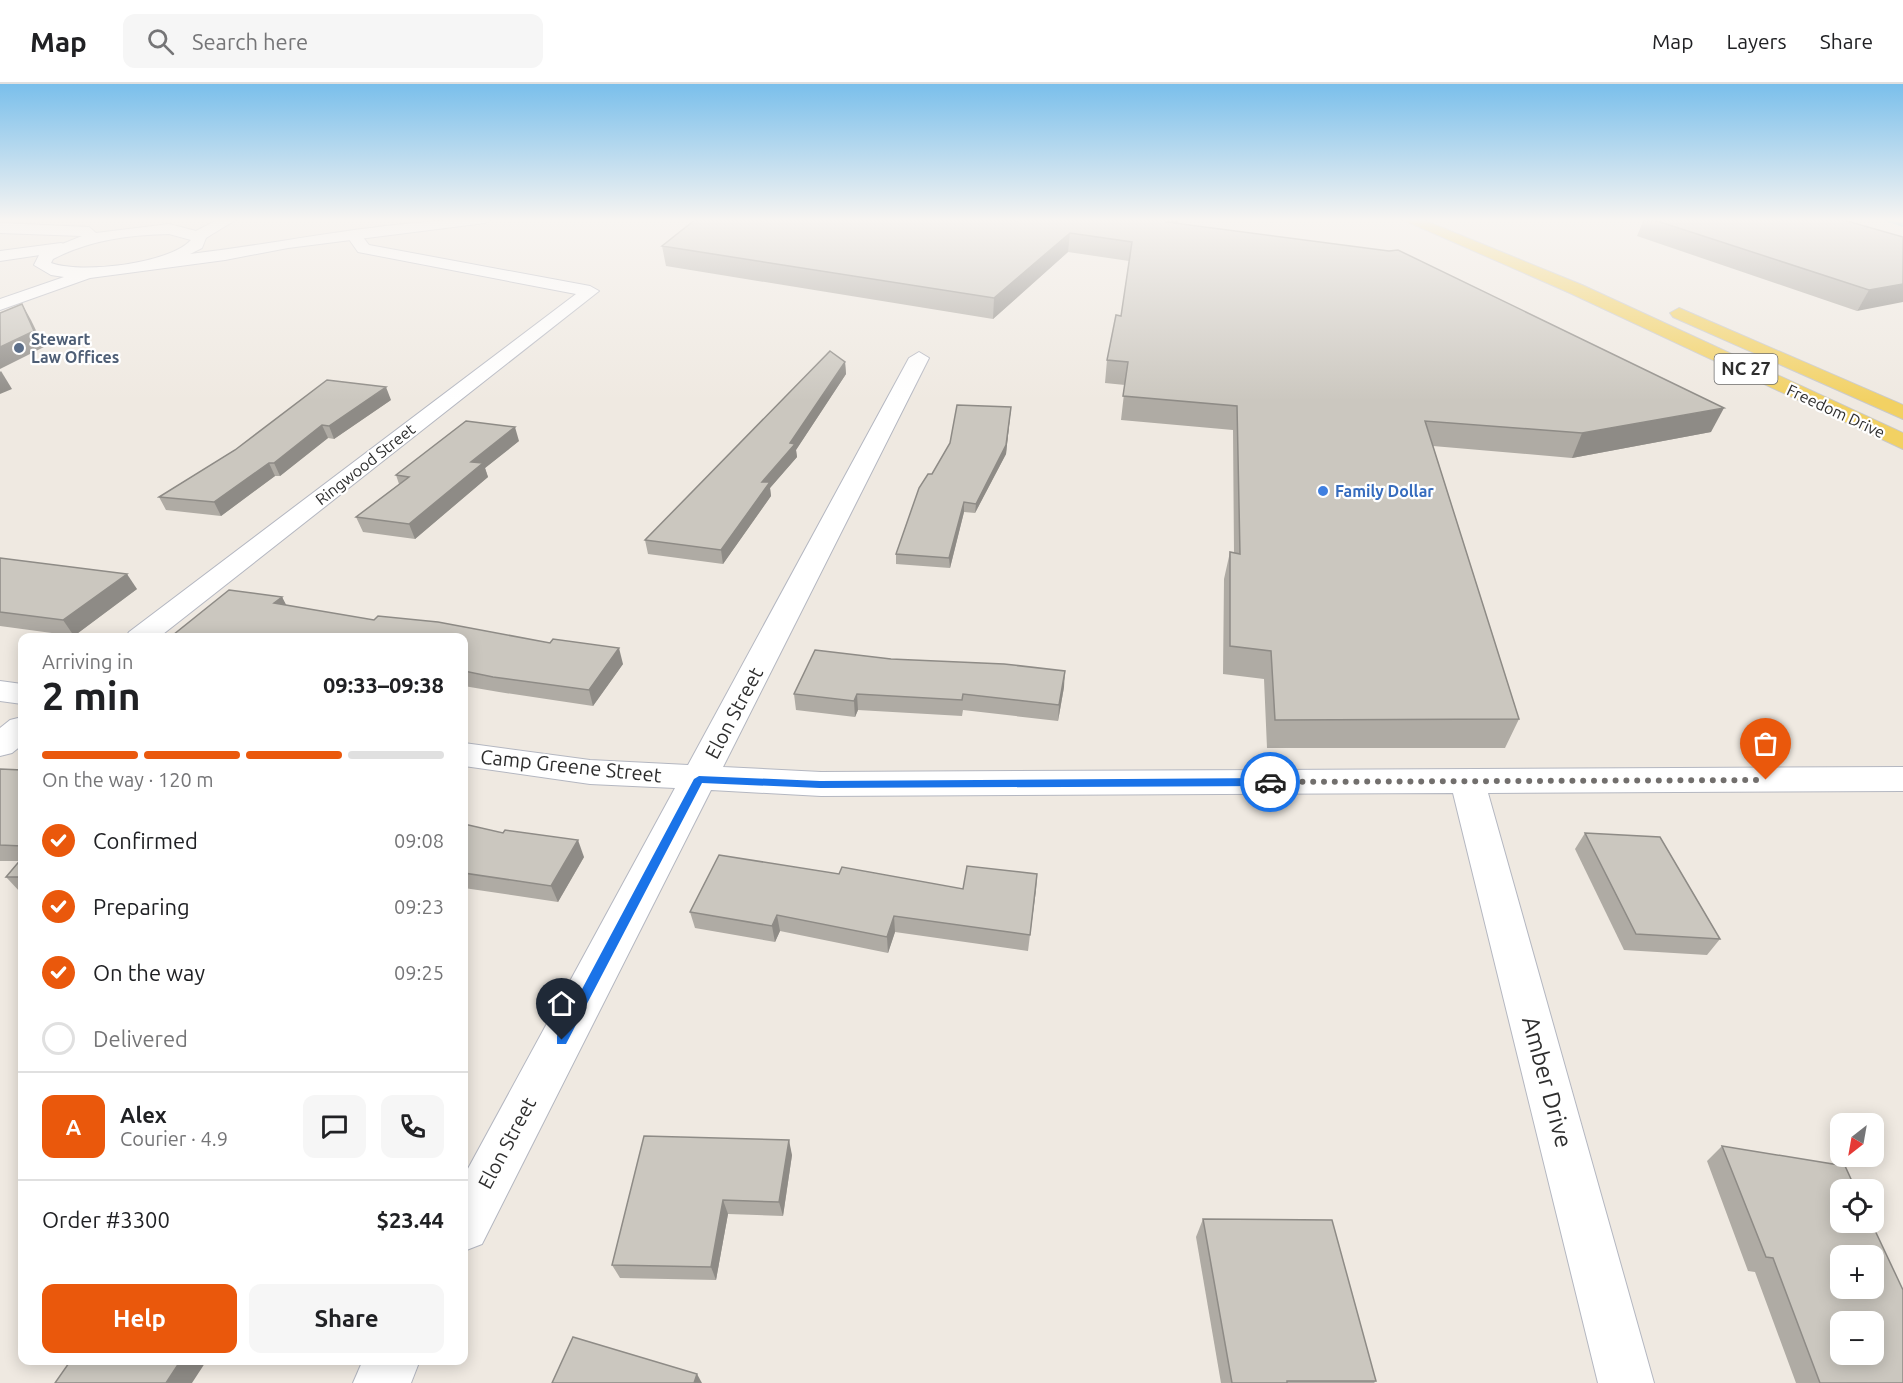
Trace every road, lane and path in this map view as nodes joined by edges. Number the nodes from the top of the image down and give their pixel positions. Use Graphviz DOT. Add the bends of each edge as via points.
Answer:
graph roads {
  1 [pos="24,280"];
  2 [pos="76,280"];
  3 [pos="529,280"];
  4 [pos="1552,280"];
  5 [pos="0,297"];
  6 [pos="0,305"];
  7 [pos="1664,307"];
  8 [pos="919,358"];
  9 [pos="1903,413"];
  10 [pos="1903,442"];
  11 [pos="145,633"];
  12 [pos="0,691"];
  13 [pos="18,693"];
  14 [pos="18,731"];
  15 [pos="0,745"];
  16 [pos="468,755"];
  17 [pos="699,779"];
  18 [pos="1903,780"];
  19 [pos="1467,781"];
  20 [pos="468,1218"];
  21 [pos="390,1365"];
  22 [pos="381,1383"];
  23 [pos="1626,1383"];
  1 -- 5 [label="street"];
  2 -- 6 [label="street"];
  3 -- 11 [label="street, Ringwood Street" via="590,291"];
  4 -- 10 [label="main road, Freedom Drive / NC 27"];
  7 -- 9 [label="main road, Freedom Drive / NC 27"];
  8 -- 17 [label="street, Elon Street"];
  12 -- 13 [label="street"];
  14 -- 15 [label="street"];
  16 -- 17 [label="street, Camp Greene Street" via="590,772"];
  17 -- 19 [label="street, Camp Greene Street" via="820,784"];
  17 -- 20 [label="street, Elon Street"];
  18 -- 19 [label="street, Camp Greene Street"];
  19 -- 23 [label="street, Amber Drive"];
  21 -- 22 [label="street"];
}
